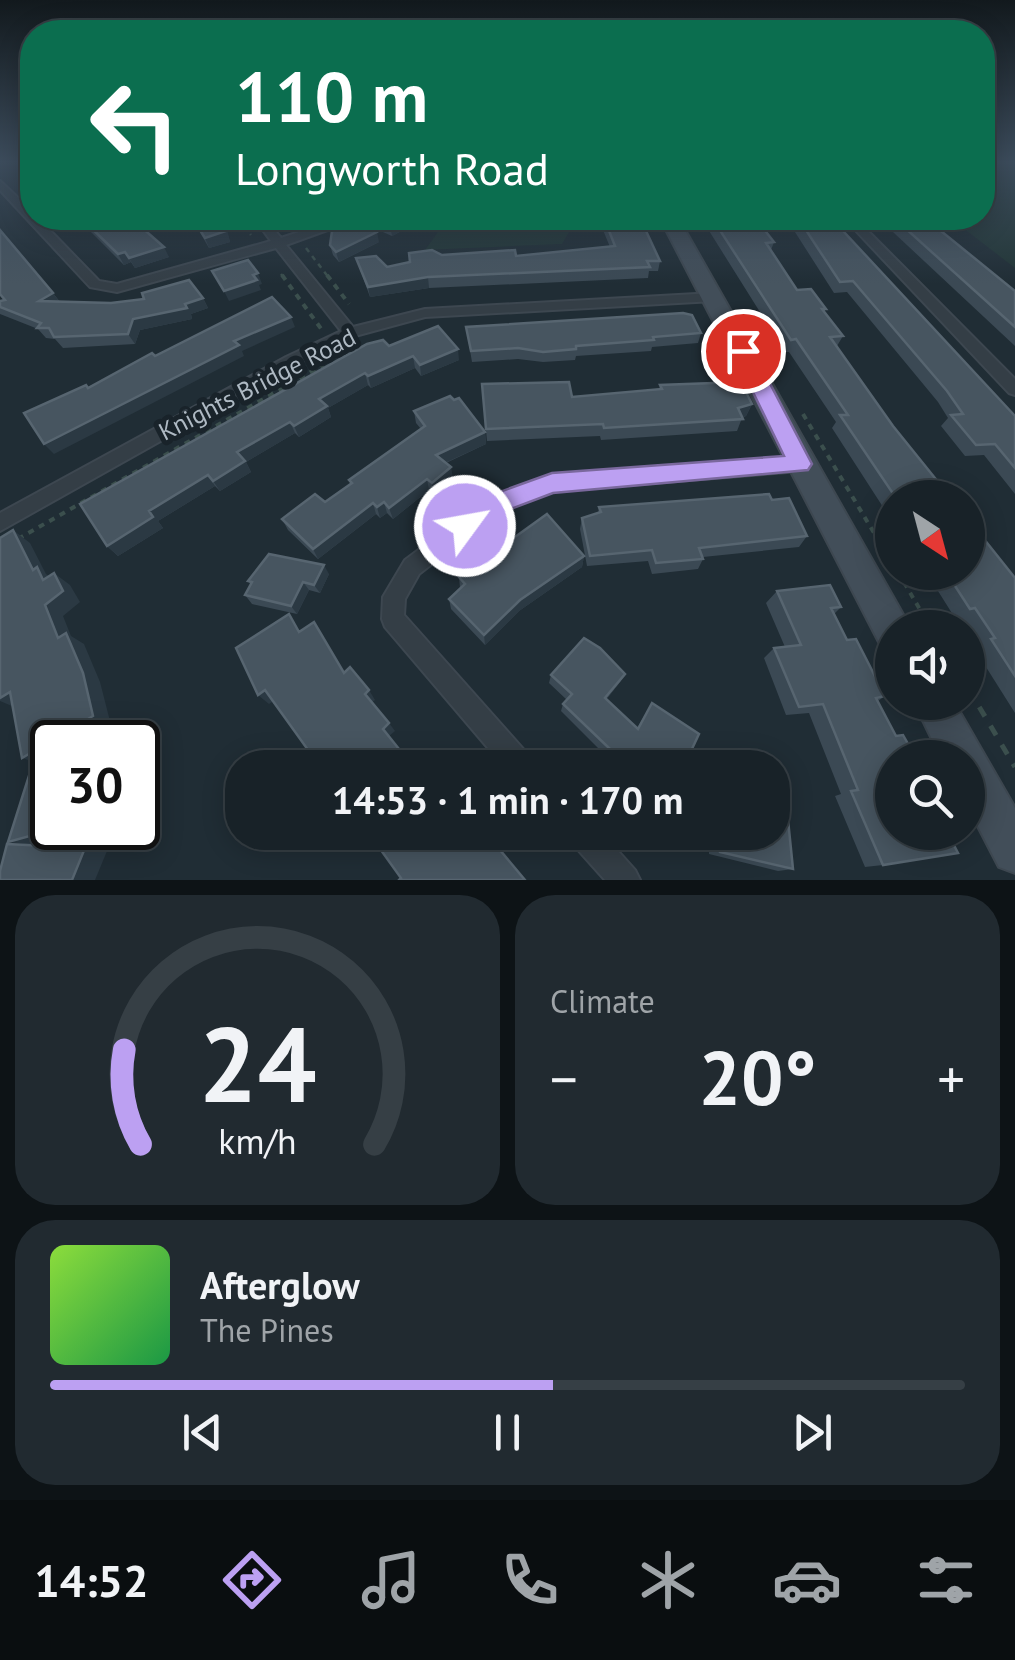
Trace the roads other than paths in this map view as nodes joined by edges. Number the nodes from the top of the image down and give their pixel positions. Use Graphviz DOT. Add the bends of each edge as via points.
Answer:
graph roads {
  1 [pos="44,230"];
  2 [pos="268,230"];
  3 [pos="316,230"];
  4 [pos="675,230"];
  5 [pos="860,230"];
  6 [pos="279,243"];
  7 [pos="714,297"];
  8 [pos="350,333"];
  9 [pos="1015,390"];
  10 [pos="800,464"];
  11 [pos="0,524"];
  12 [pos="881,610"];
  13 [pos="507,750"];
  14 [pos="985,797"];
  15 [pos="598,850"];
  16 [pos="1015,851"];
  17 [pos="625,880"];
  1 -- 6 [label="street" via="95,284 117,288"];
  2 -- 6 [label="street"];
  3 -- 6 [label="street"];
  4 -- 7 [label="street"];
  5 -- 9 [label="street"];
  6 -- 8 [label="street"];
  7 -- 8 [label="street, Knights Bridge Road" via="425,313"];
  7 -- 10 [label="street"];
  8 -- 11 [label="street, Knights Bridge Road"];
  10 -- 12 [label="street"];
  10 -- 13 [label="street" via="552,483 492,506 412,567 394,597 393,618"];
  14 -- 16 [label="street"];
  15 -- 17 [label="street"];
}
